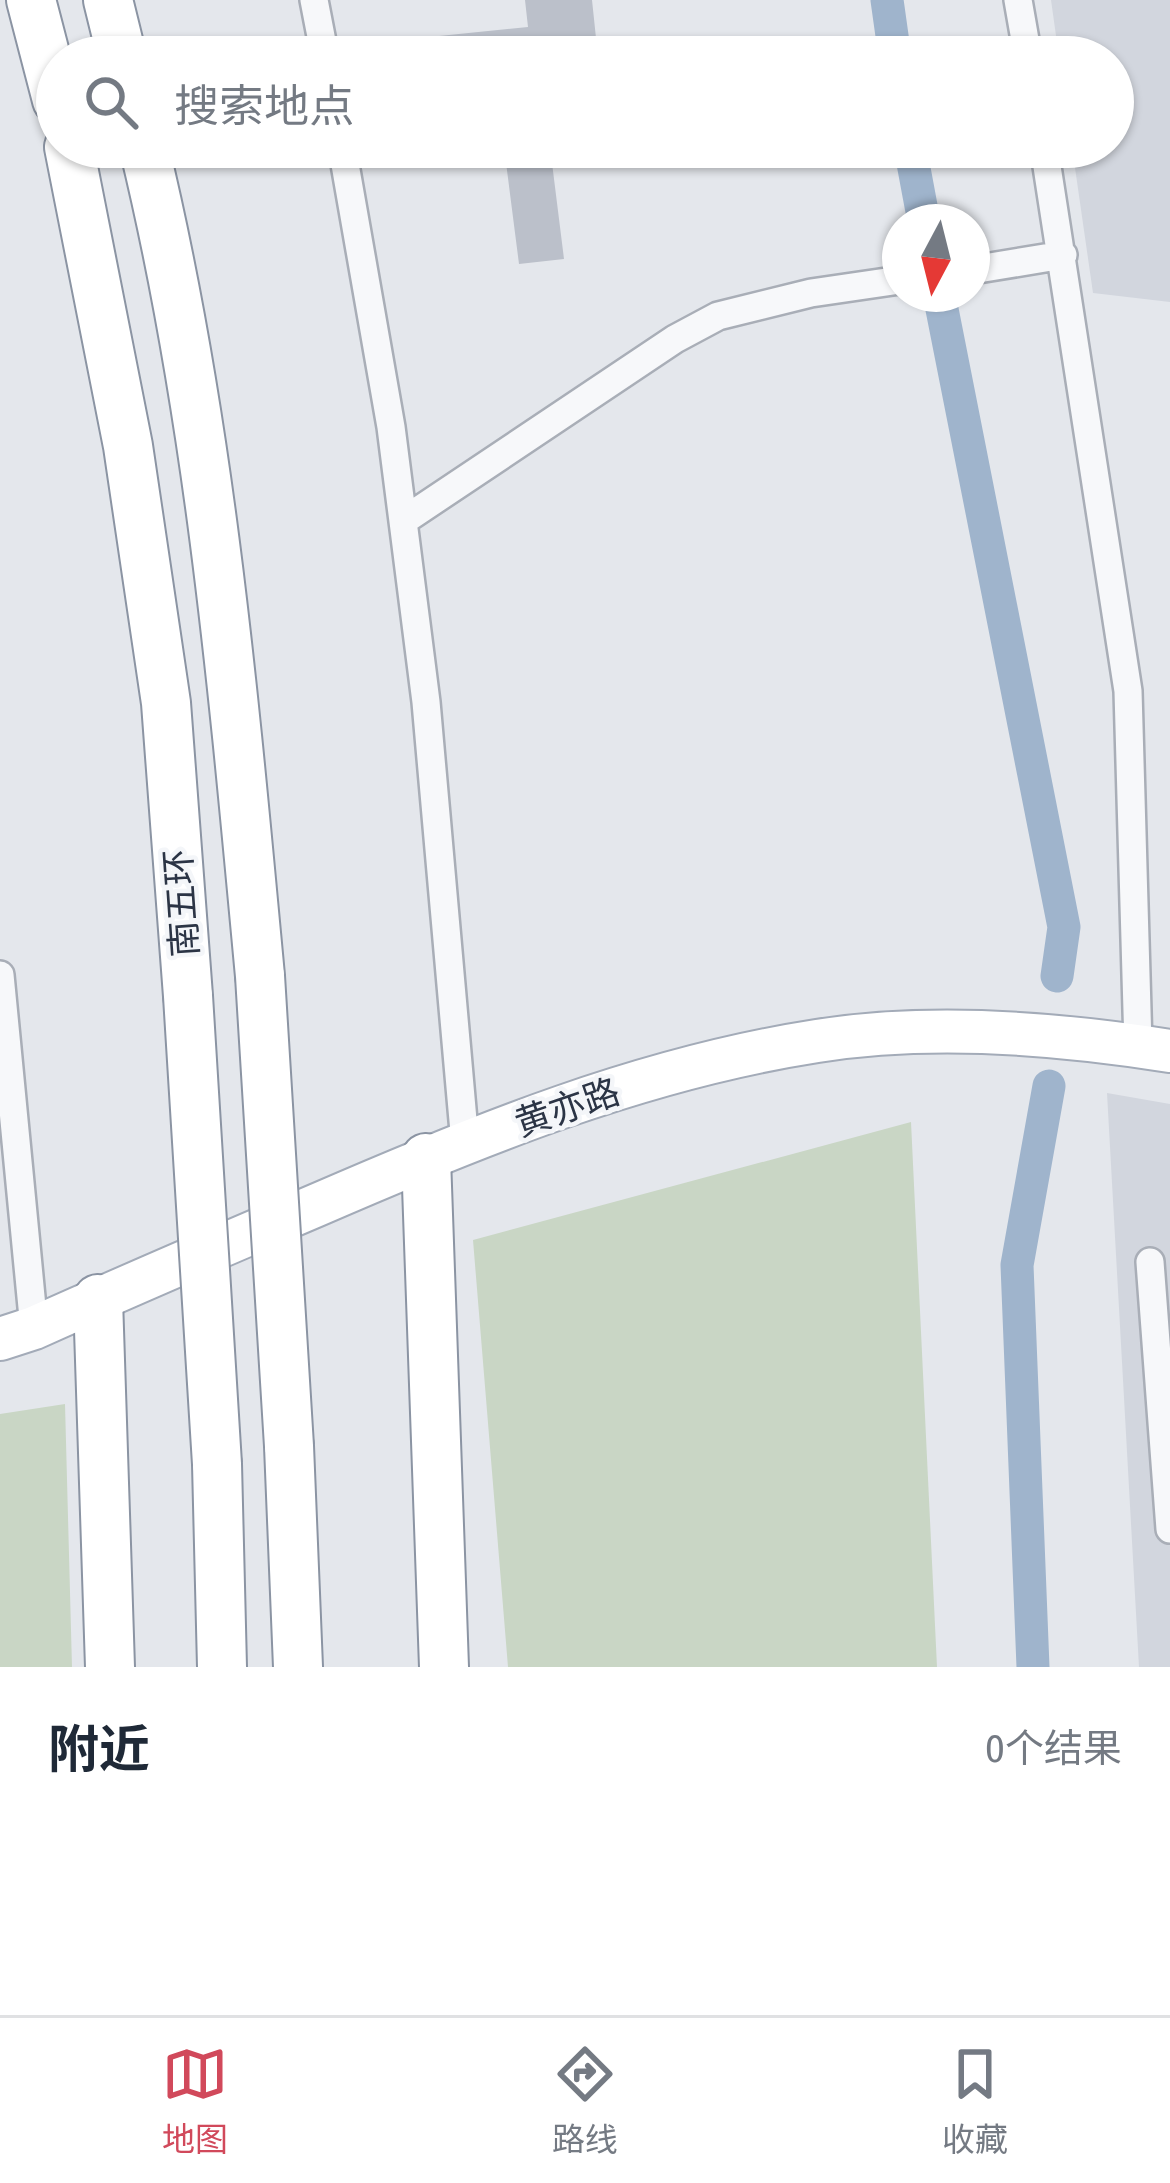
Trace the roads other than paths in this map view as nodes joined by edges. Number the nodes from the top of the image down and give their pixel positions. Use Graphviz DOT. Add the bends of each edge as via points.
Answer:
graph roads {
  1 [pos="31,0"];
  2 [pos="108,0"];
  3 [pos="314,0"];
  4 [pos="1018,0"];
  5 [pos="40,36"];
  6 [pos="117,36"];
  7 [pos="321,36"];
  8 [pos="1024,36"];
  9 [pos="73,168"];
  10 [pos="147,168"];
  11 [pos="345,168"];
  12 [pos="1045,168"];
  13 [pos="1051,258"];
  14 [pos="990,267"];
  15 [pos="882,283"];
  16 [pos="403,521"];
  17 [pos="0,975"];
  18 [pos="1154,1048"];
  19 [pos="446,1150"];
  20 [pos="1150,1262"];
  21 [pos="98,1299"];
  22 [pos="17,1333"];
  23 [pos="1170,1529"];
  24 [pos="110,1667"];
  25 [pos="222,1667"];
  26 [pos="298,1667"];
  27 [pos="443,1667"];
  1 -- 5 [label="highway"];
  2 -- 6 [label="highway"];
  3 -- 7 [label="street"];
  4 -- 8 [label="street"];
  9 -- 25 [label="highway, 南五环, bridge" via="128,446 166,703 217,1463"];
  10 -- 26 [label="highway, 南五环, bridge" via="202,434 235,707 260,976"];
  11 -- 16 [label="street"];
  12 -- 13 [label="street"];
  13 -- 14 [label="street"];
  13 -- 18 [label="street" via="1128,691"];
  15 -- 16 [label="street" via="718,316"];
  16 -- 19 [label="street" via="426,702"];
  17 -- 22 [label="street"];
  18 -- 19 [label="main road, 黄亦路" via="1001,1034 822,1040 616,1088"];
  19 -- 21 [label="main road, 黄亦路"];
  19 -- 27 [label="highway"];
  20 -- 23 [label="street"];
  21 -- 22 [label="main road, 黄亦路"];
  21 -- 24 [label="highway"];
}
